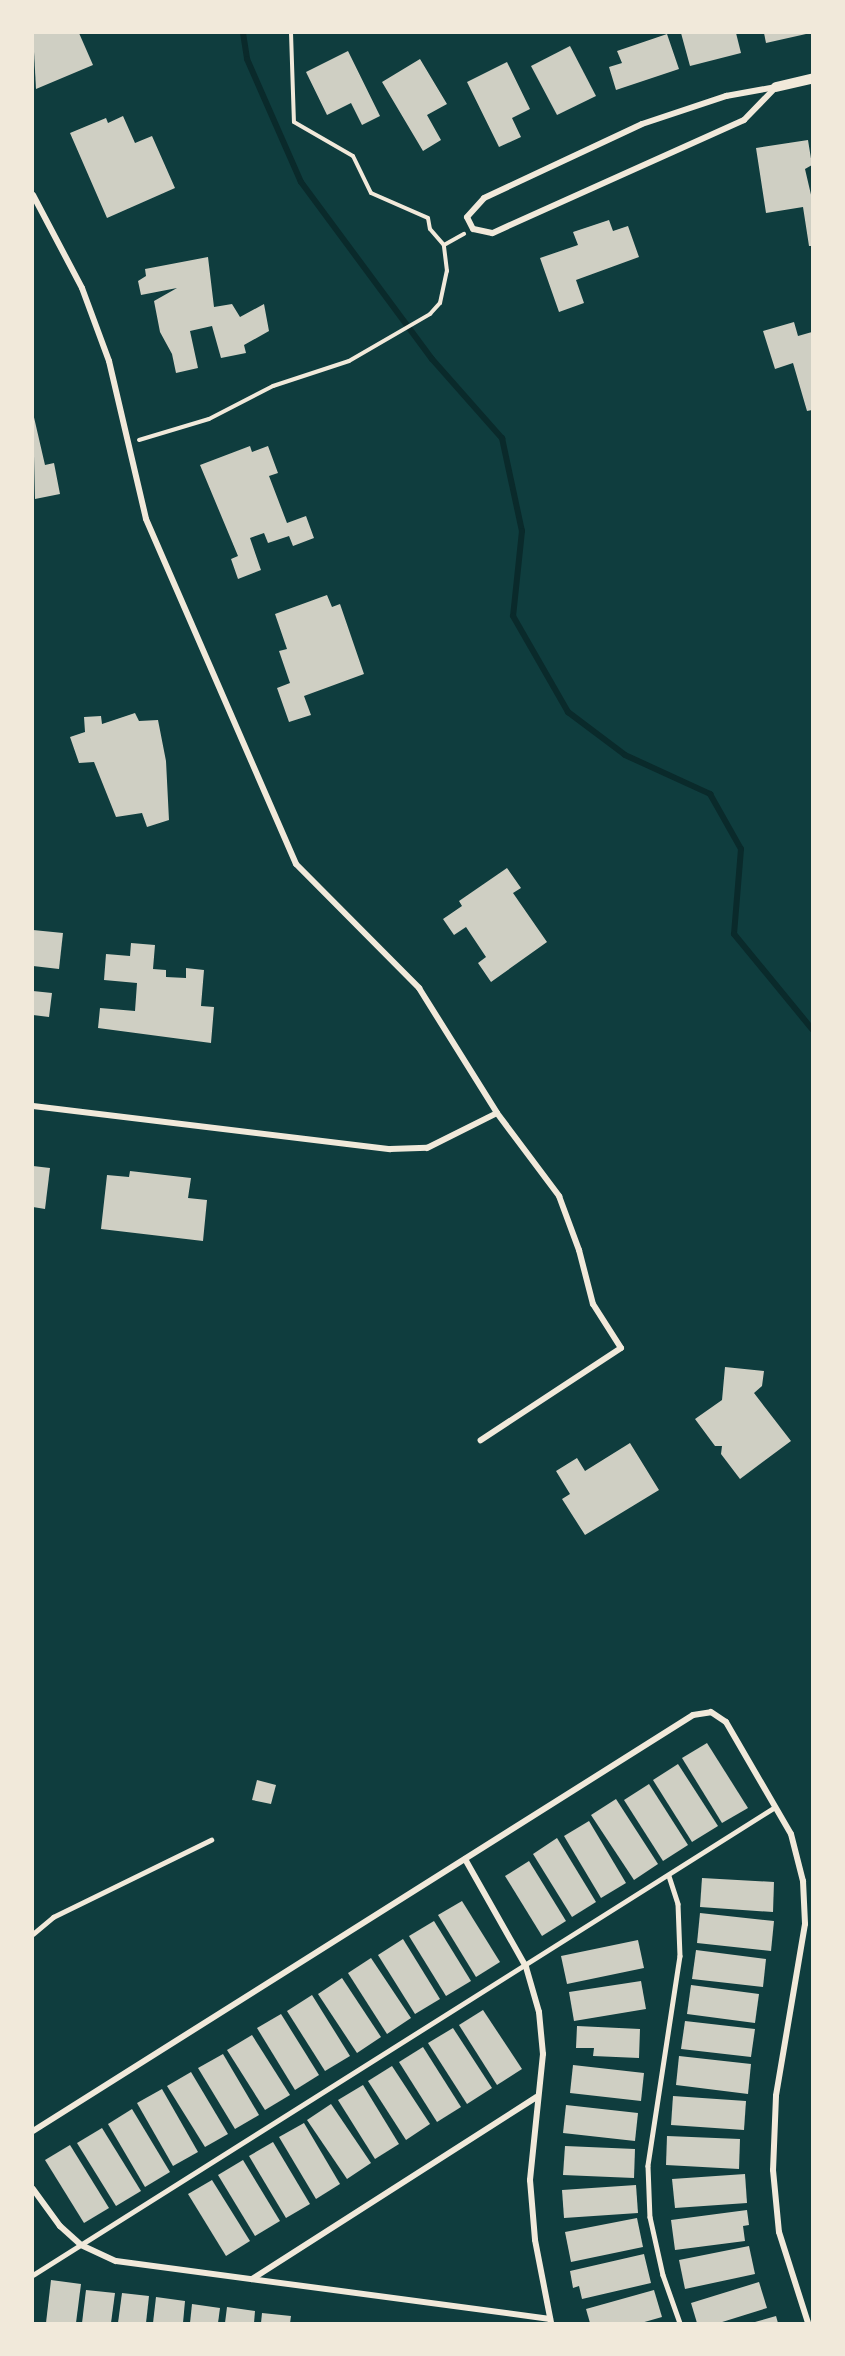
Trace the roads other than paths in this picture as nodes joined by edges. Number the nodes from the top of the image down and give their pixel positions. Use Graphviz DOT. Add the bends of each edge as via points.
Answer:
graph roads {
  1 [pos="812,80"];
  2 [pos="776,87"];
  3 [pos="33,195"];
  4 [pos="33,1106"];
  5 [pos="497,1113"];
  6 [pos="481,1440"];
  7 [pos="775,1807"];
  8 [pos="211,1840"];
  9 [pos="465,1859"];
  10 [pos="669,1876"];
  11 [pos="33,1934"];
  12 [pos="526,1967"];
  13 [pos="537,2097"];
  14 [pos="33,2132"];
  15 [pos="33,2189"];
  16 [pos="81,2245"];
  17 [pos="33,2276"];
  18 [pos="252,2279"];
  19 [pos="550,2321"];
  20 [pos="680,2323"];
  21 [pos="808,2323"];
  1 -- 2 [label="street"];
  2 -- 2 [label="street" via="726,96 642,124 484,198 467,217 473,229 492,233 744,120"];
  3 -- 5 [label="street" via="82,288 109,361 146,519 296,864 419,988"];
  4 -- 5 [label="street" via="390,1149 427,1148"];
  5 -- 6 [label="street" via="559,1196 593,1304 621,1348"];
  7 -- 9 [label="street" via="726,1722 711,1712 693,1715"];
  7 -- 10 [label="lane"];
  7 -- 21 [label="street" via="791,1834 800,1869 805,1924 776,2096 773,2170 779,2232"];
  8 -- 11 [label="lane" via="53,1917"];
  9 -- 12 [label="street"];
  9 -- 14 [label="street"];
  10 -- 12 [label="lane"];
  10 -- 20 [label="lane" via="678,1904 680,1956 648,2166 650,2217 663,2275"];
  12 -- 13 [label="street" via="539,2012 543,2054"];
  12 -- 16 [label="lane"];
  13 -- 18 [label="street"];
  13 -- 19 [label="street" via="530,2180 535,2240"];
  15 -- 16 [label="street" via="60,2226"];
  16 -- 17 [label="lane"];
  16 -- 18 [label="street" via="116,2261"];
  18 -- 19 [label="street"];
}
